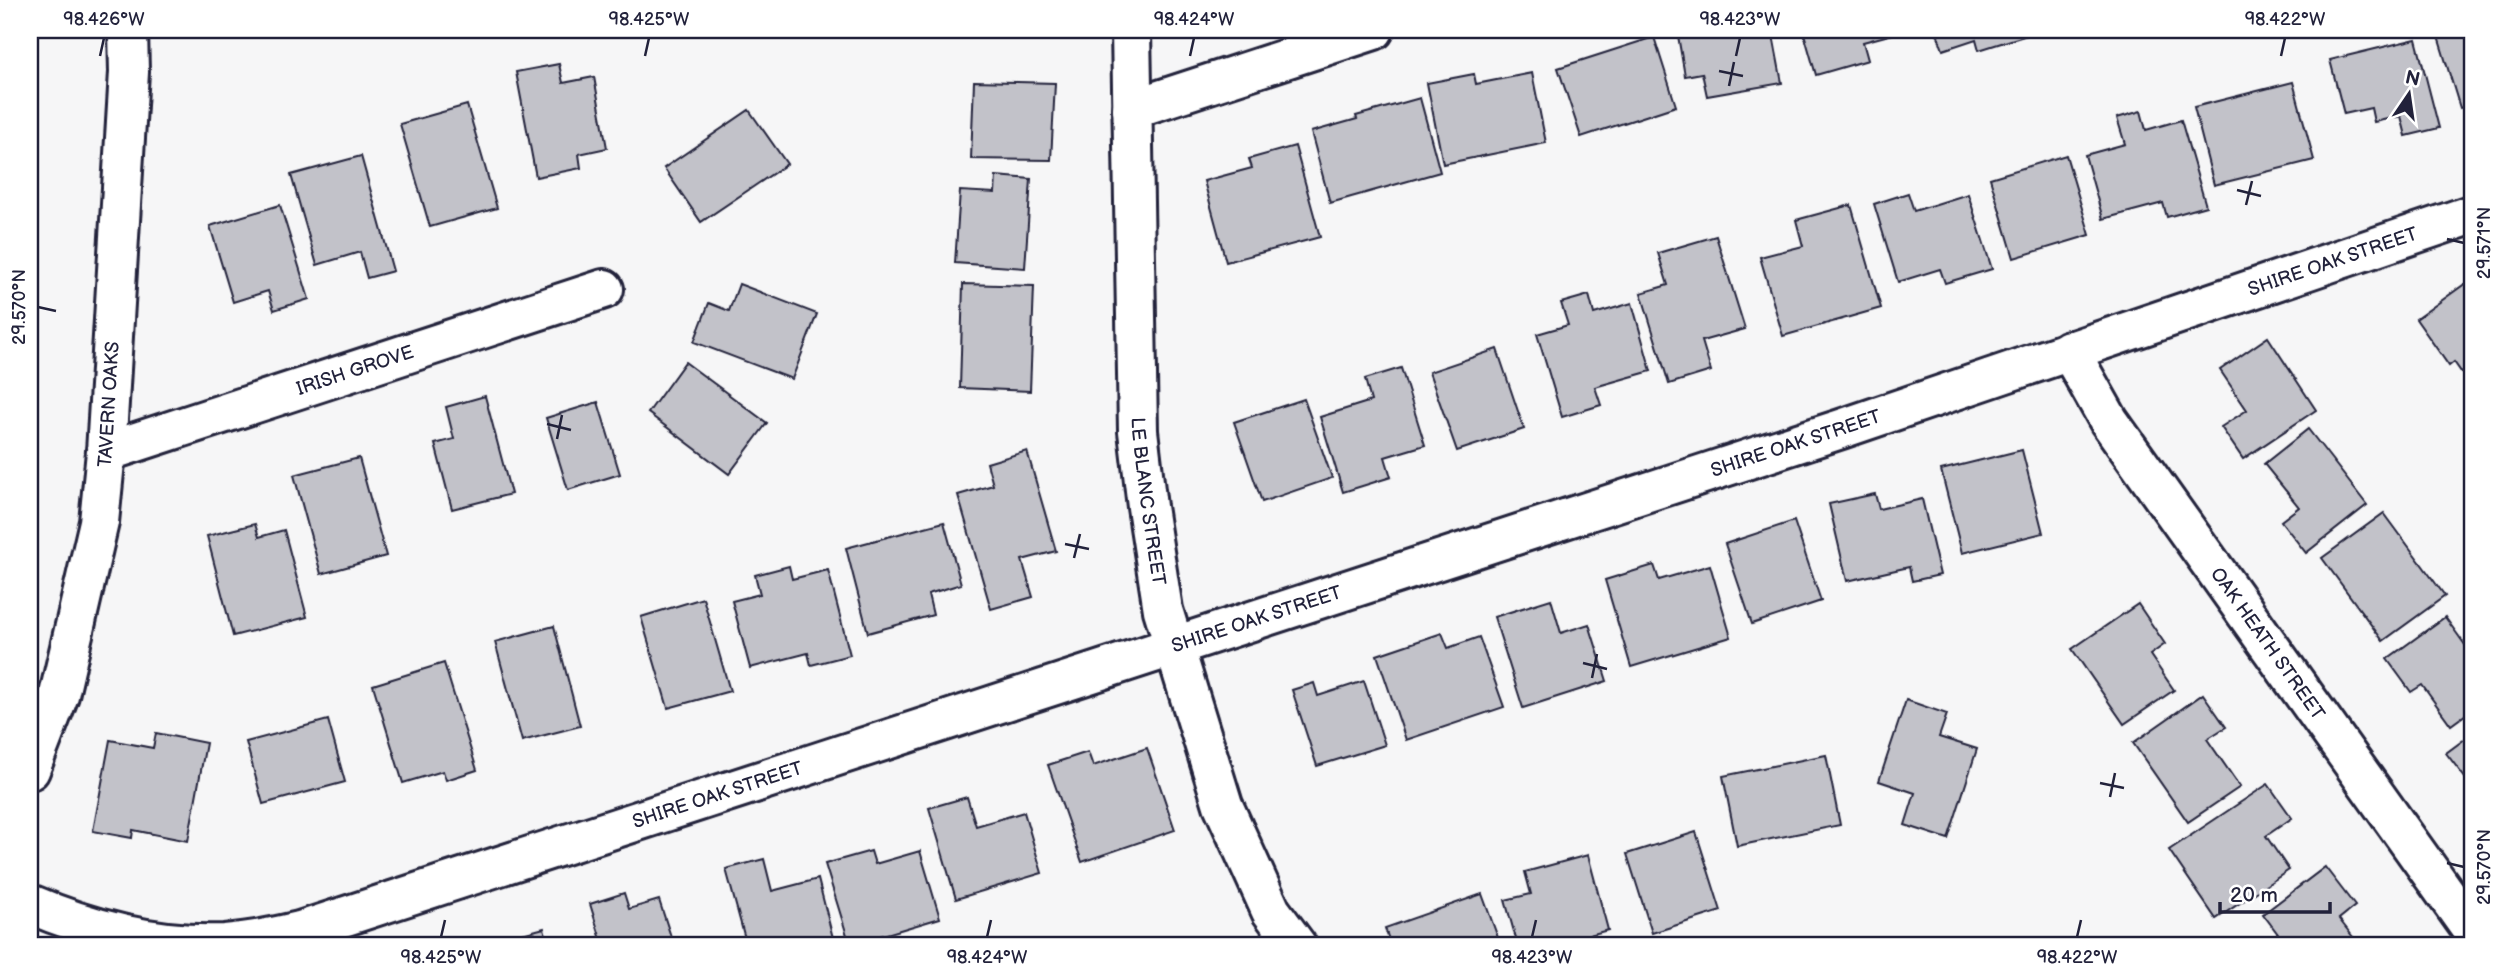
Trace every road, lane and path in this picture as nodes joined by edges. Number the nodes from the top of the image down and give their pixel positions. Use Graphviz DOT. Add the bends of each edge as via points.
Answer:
graph roads {
  1 [pos="128,30"];
  2 [pos="1131,30"];
  3 [pos="1374,30"];
  4 [pos="1132,109"];
  5 [pos="2473,214"];
  6 [pos="604,289"];
  7 [pos="2069,350"];
  8 [pos="106,452"];
  9 [pos="1174,647"];
  10 [pos="30,770"];
  11 [pos="30,904"];
  12 [pos="2473,932"];
  13 [pos="1297,946"];
  1 -- 8 [label="street, TAVERN OAKS"];
  2 -- 4 [label="street, LE BLANC STREET"];
  3 -- 4 [label="street"];
  4 -- 9 [label="street, LE BLANC STREET" via="1138,431 1163,610"];
  5 -- 7 [label="street, SHIRE OAK STREET"];
  6 -- 8 [label="street, IRISH GROVE"];
  7 -- 9 [label="street, SHIRE OAK STREET"];
  7 -- 12 [label="street, OAK HEATH STREET" via="2109,421"];
  8 -- 10 [label="street, TAVERN OAKS" via="99,522 59,695"];
  9 -- 11 [label="street, SHIRE OAK STREET" via="300,931 226,944 188,944 107,932"];
  9 -- 13 [label="street, LE BLANC STREET" via="1223,805 1271,911"];
}
